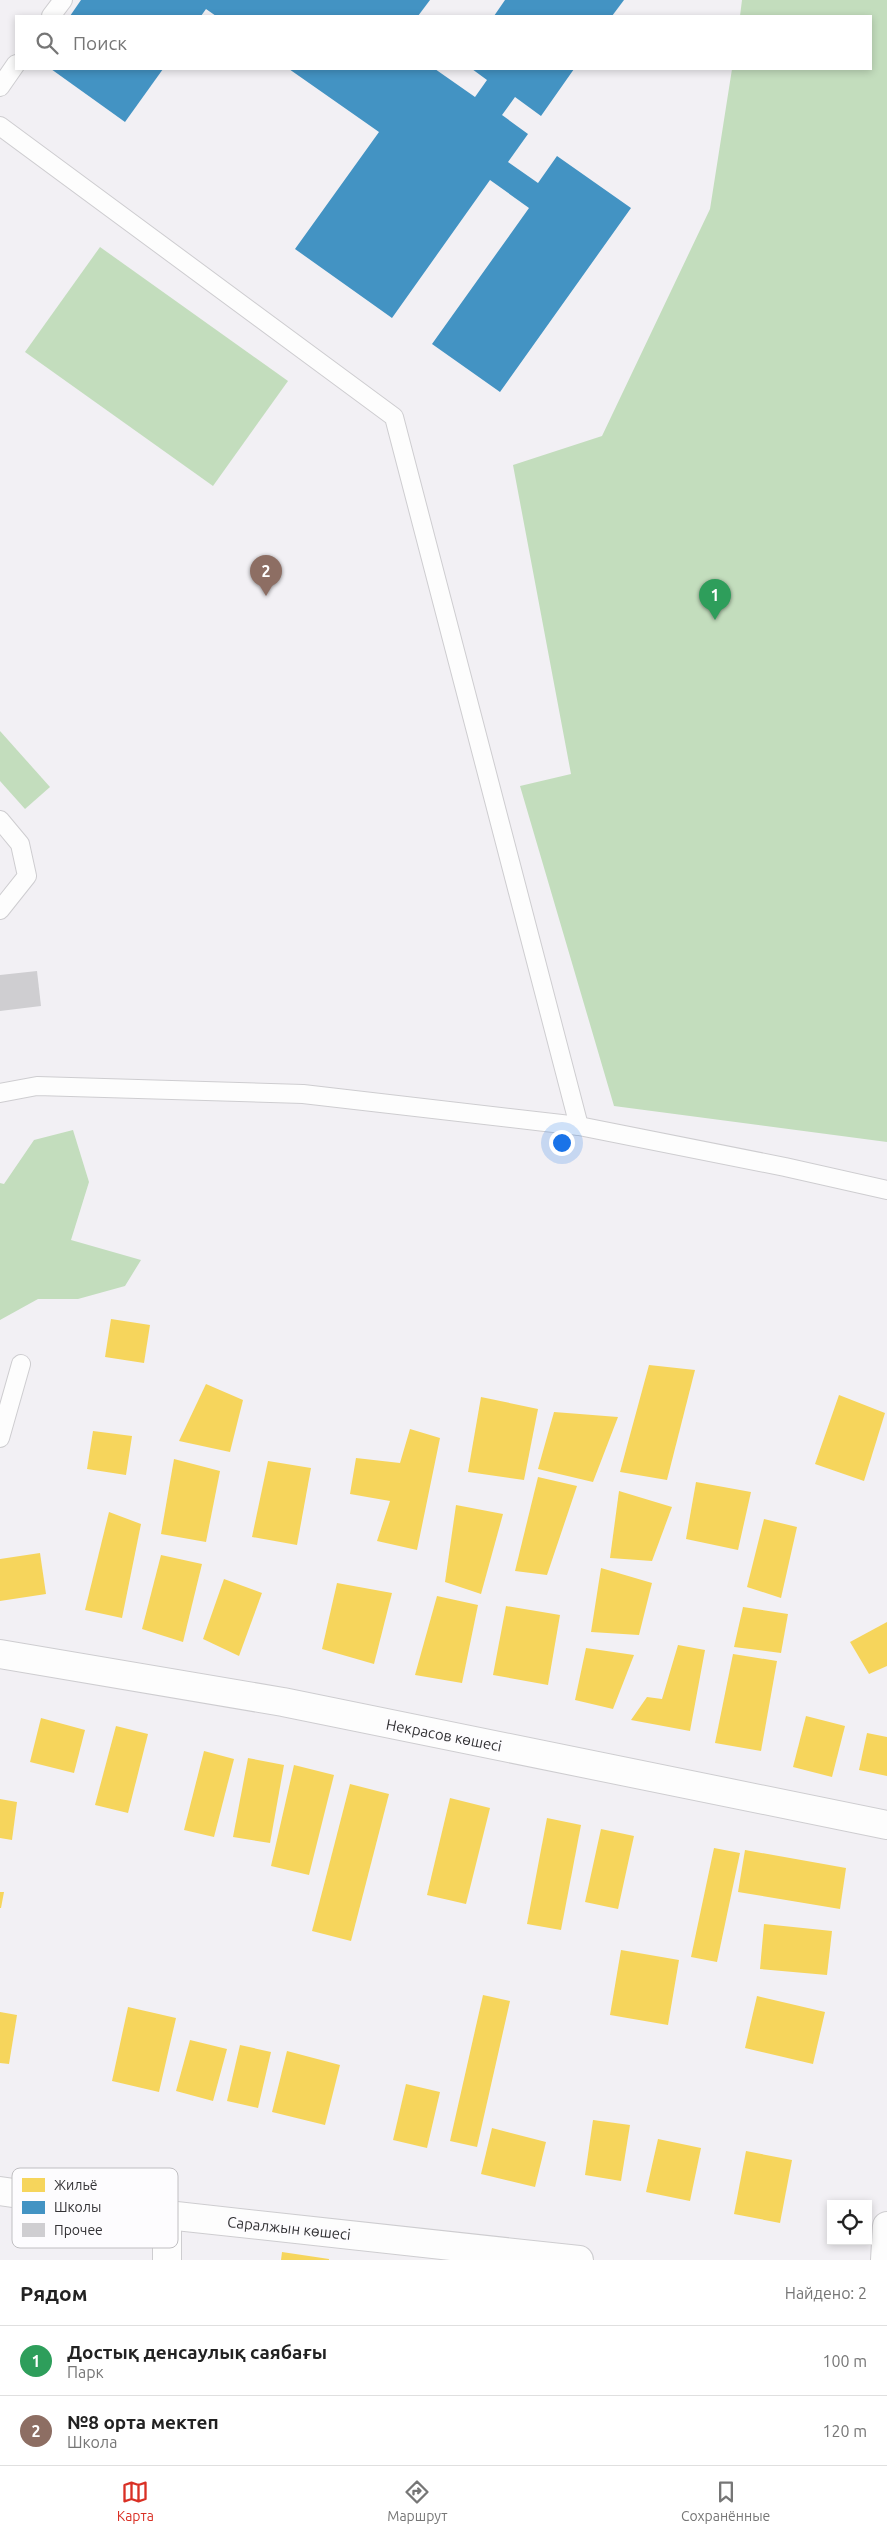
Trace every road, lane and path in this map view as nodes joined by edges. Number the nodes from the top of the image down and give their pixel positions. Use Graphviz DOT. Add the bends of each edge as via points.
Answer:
graph roads {
  1 [pos="63,0"];
  2 [pos="52,15"];
  3 [pos="15,65"];
  4 [pos="0,87"];
  5 [pos="0,126"];
  6 [pos="0,820"];
  7 [pos="0,910"];
  8 [pos="0,1093"];
  9 [pos="579,1126"];
  10 [pos="887,1190"];
  11 [pos="21,1364"];
  12 [pos="0,1438"];
  13 [pos="0,1654"];
  14 [pos="887,1825"];
  15 [pos="178,2216"];
  16 [pos="887,2226"];
  17 [pos="579,2260"];
  18 [pos="885,2260"];
  1 -- 2 [label="lane"];
  3 -- 4 [label="lane"];
  5 -- 9 [label="lane" via="394,417"];
  6 -- 7 [label="lane" via="20,844 27,876"];
  8 -- 9 [label="lane" via="37,1086 304,1094"];
  9 -- 10 [label="lane" via="785,1166"];
  11 -- 12 [label="lane"];
  13 -- 14 [label="main road, Некрасов көшесі" via="283,1702"];
  15 -- 17 [label="main road, Саралжын көшесі"];
  16 -- 18 [label="main road"];
}
